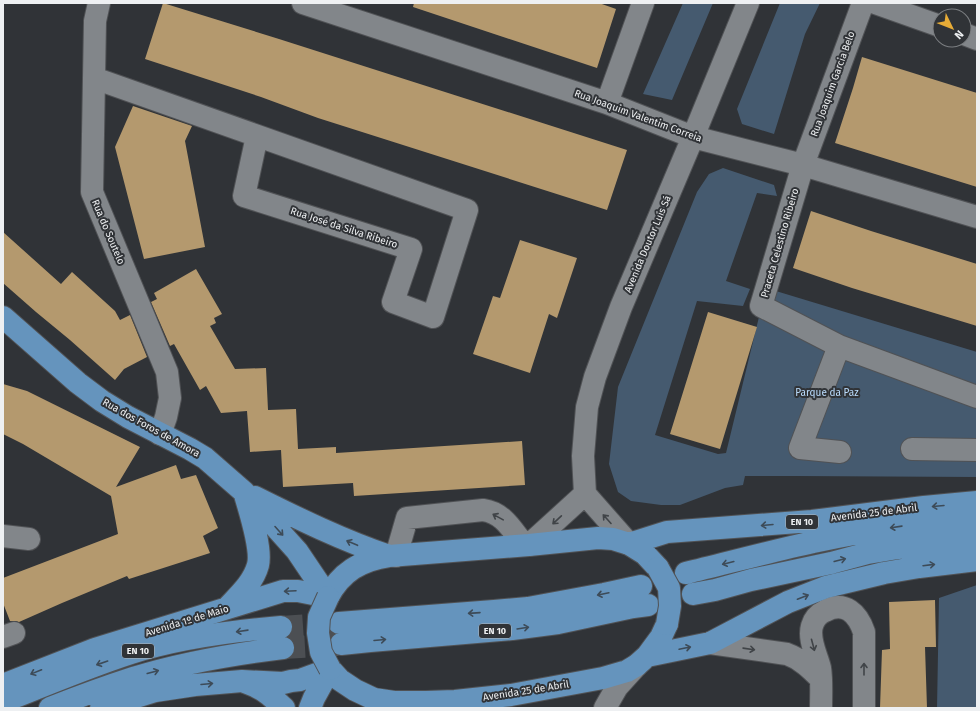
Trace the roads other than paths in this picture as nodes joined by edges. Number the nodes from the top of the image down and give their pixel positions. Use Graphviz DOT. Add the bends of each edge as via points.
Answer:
graph roads {
  1 [pos="303,3"];
  2 [pos="643,3"];
  3 [pos="748,3"];
  4 [pos="863,3"];
  5 [pos="875,3"];
  6 [pos="100,9"];
  7 [pos="932,23"];
  8 [pos="94,78"];
  9 [pos="607,103"];
  10 [pos="257,136"];
  11 [pos="693,137"];
  12 [pos="803,165"];
  13 [pos="977,217"];
  14 [pos="3,317"];
  15 [pos="839,346"];
  16 [pos="977,397"];
  17 [pos="160,434"];
  18 [pos="912,449"];
  19 [pos="977,450"];
  20 [pos="840,452"];
  21 [pos="244,492"];
  22 [pos="585,494"];
  23 [pos="977,502"];
  24 [pos="977,519"];
  25 [pos="3,536"];
  26 [pos="29,538"];
  27 [pos="977,540"];
  28 [pos="629,544"];
  29 [pos="527,545"];
  30 [pos="392,556"];
  31 [pos="977,560"];
  32 [pos="686,573"];
  33 [pos="693,594"];
  34 [pos="328,597"];
  35 [pos="226,609"];
  36 [pos="339,623"];
  37 [pos="710,643"];
  38 [pos="341,644"];
  39 [pos="642,661"];
  40 [pos="330,669"];
  41 [pos="821,679"];
  42 [pos="242,681"];
  43 [pos="3,685"];
  44 [pos="3,702"];
  45 [pos="438,702"];
  46 [pos="50,708"];
  47 [pos="101,708"];
  48 [pos="284,708"];
  49 [pos="310,708"];
  50 [pos="418,708"];
  51 [pos="605,708"];
  52 [pos="821,708"];
  53 [pos="864,708"];
  1 -- 9 [label="street, Rua Joaquim Valentim Correia"];
  2 -- 9 [label="street"];
  3 -- 11 [label="street, Avenida Doutor Luís Sá"];
  4 -- 12 [label="street, Rua Joaquim Garcia Belo"];
  5 -- 7 [label="street"];
  6 -- 8 [label="street, Rua do Soutelo"];
  8 -- 10 [label="street, Rua José da Silva Ribeiro"];
  8 -- 17 [label="street, Rua do Soutelo" via="92,192 167,372 170,398"];
  9 -- 11 [label="street, Rua Joaquim Valentim Correia"];
  10 -- 10 [label="street, Rua José da Silva Ribeiro" via="467,210 433,317 393,302 411,249 244,196"];
  11 -- 12 [label="street, Rua Joaquim Valentim Correia"];
  11 -- 22 [label="street, Avenida Doutor Luís Sá" via="621,307 595,378 587,407"];
  12 -- 13 [label="street, Rua Joaquim Valentim Correia"];
  12 -- 15 [label="street, Praceta Celestino Ribeiro" via="761,306"];
  14 -- 17 [label="main road, Rua dos Foros de Amora" via="102,401"];
  15 -- 16 [label="street, Praceta Celestino Ribeiro"];
  15 -- 20 [label="street" via="800,448"];
  17 -- 21 [label="main road, Rua dos Foros de Amora" via="205,458"];
  18 -- 19 [label="street"];
  30 -- 21 [label="main road, Rua dos Foros de Amora, one-way" via="364,548 315,527"];
  21 -- 34 [label="main road, Rua dos Foros de Amora, one-way" via="297,551"];
  21 -- 35 [label="main road" via="259,549 258,565 245,589"];
  28 -- 22 [label="street, one-way"];
  22 -- 29 [label="street, one-way"];
  23 -- 28 [label="main road, Avenida 25 de Abril / EN 10, one-way" via="812,521 667,532"];
  24 -- 32 [label="main road, EN 10, one-way" via="866,532 786,548"];
  25 -- 26 [label="street"];
  33 -- 27 [label="main road, one-way" via="876,552"];
  28 -- 29 [label="main road, Avenida 25 de Abril" via="598,538"];
  28 -- 39 [label="main road, Avenida 25 de Abril, bridge" via="645,554 658,568 668,588 670,606 667,624 661,637"];
  29 -- 30 [label="main road, Avenida 25 de Abril"];
  29 -- 30 [label="street, one-way" via="504,519 483,510 407,518"];
  30 -- 34 [label="main road, Avenida 25 de Abril" via="378,558 350,570"];
  37 -- 31 [label="main road, Avenida 25 de Abril, one-way" via="788,602 826,587 884,573"];
  34 -- 35 [label="main road, Avenida 1º de Maio / EN 10, one-way" via="298,591 282,591"];
  34 -- 40 [label="main road, Avenida 25 de Abril, bridge" via="319,617 318,633 321,652"];
  35 -- 43 [label="main road, Avenida 1º de Maio / EN 10, one-way" via="95,649"];
  38 -- 36 [label="main road, EN 10, one-way" via="512,630 558,623 633,606 644,595 604,594 528,608"];
  39 -- 37 [label="main road, Avenida 25 de Abril, one-way"];
  37 -- 41 [label="street, one-way" via="787,654 804,664"];
  39 -- 45 [label="main road, Avenida 25 de Abril" via="627,671 604,678 519,694"];
  39 -- 51 [label="street" via="617,687"];
  40 -- 42 [label="main road" via="295,681"];
  40 -- 45 [label="main road, Avenida 25 de Abril" via="340,680 374,699 394,702"];
  40 -- 49 [label="main road"];
  41 -- 52 [label="street"];
  53 -- 41 [label="street, one-way" via="864,632 858,618 844,608 829,609 815,618 812,625 811,640"];
  47 -- 42 [label="main road, one-way" via="155,691"];
  42 -- 48 [label="main road" via="269,694"];
  46 -- 44 [label="main road, EN 10, one-way" via="135,677 249,652 282,638 252,629 171,642 92,667"];
  45 -- 50 [label="main road"];
}
